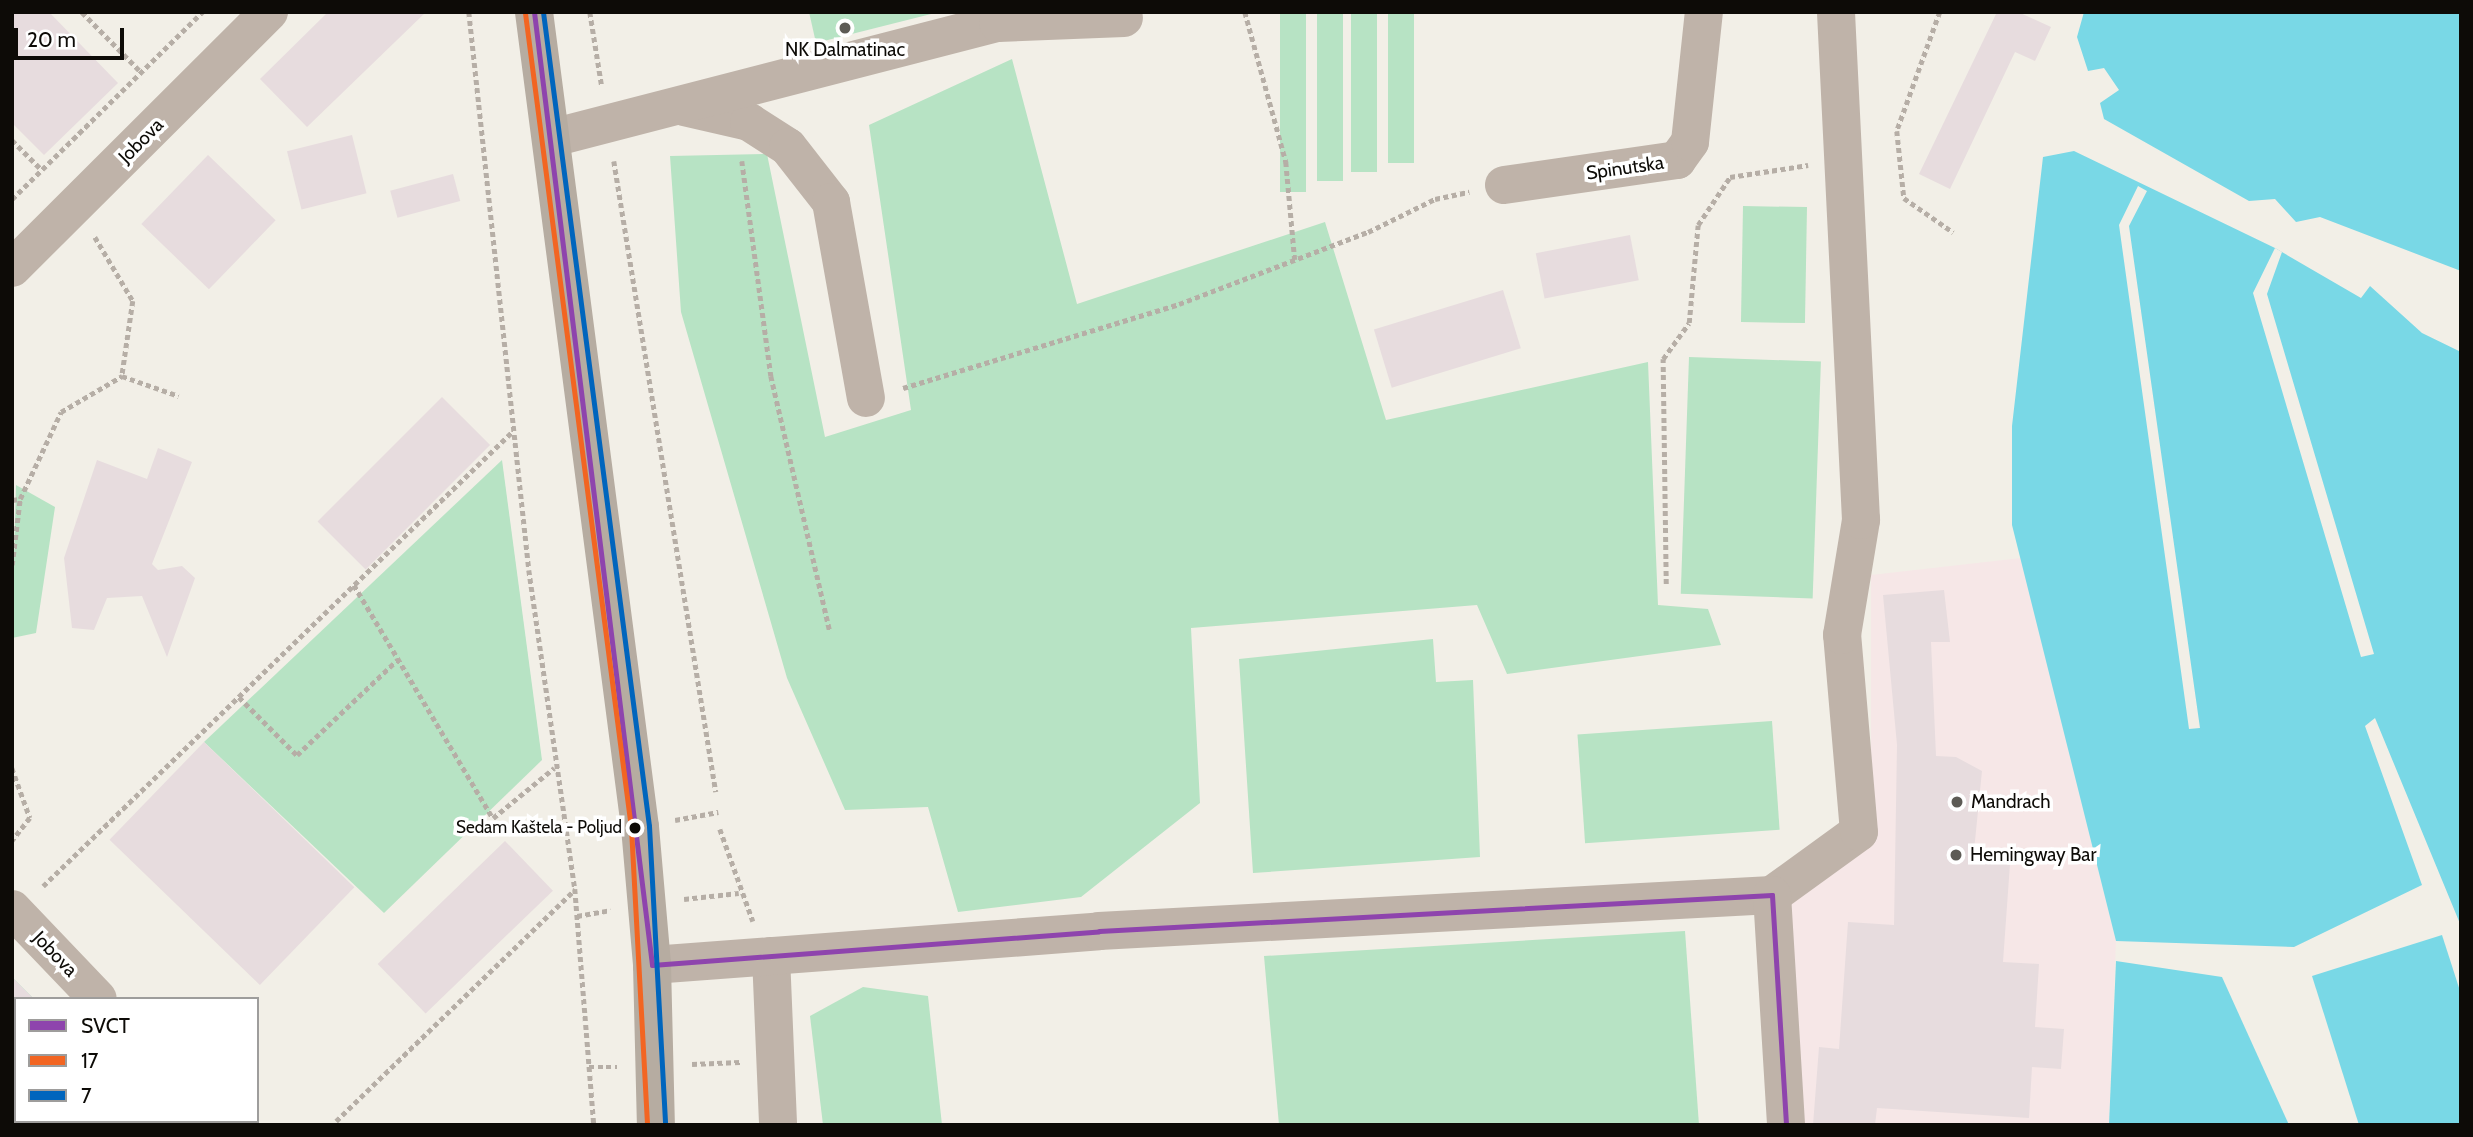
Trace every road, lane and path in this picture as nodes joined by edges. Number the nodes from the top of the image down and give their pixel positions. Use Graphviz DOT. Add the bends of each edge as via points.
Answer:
graph roads {
  1 [pos="82,12"];
  2 [pos="202,12"];
  3 [pos="269,12"];
  4 [pos="469,12"];
  5 [pos="534,12"];
  6 [pos="590,12"];
  7 [pos="1245,12"];
  8 [pos="1704,12"];
  9 [pos="1836,12"];
  10 [pos="1940,12"];
  11 [pos="1124,18"];
  12 [pos="141,72"];
  13 [pos="678,105"];
  14 [pos="749,122"];
  15 [pos="608,123"];
  16 [pos="552,138"];
  17 [pos="12,140"];
  18 [pos="1843,160"];
  19 [pos="42,170"];
  20 [pos="1504,184"];
  21 [pos="12,199"];
  22 [pos="77,206"];
  23 [pos="1953,232"];
  24 [pos="1295,260"];
  25 [pos="12,268"];
  26 [pos="122,376"];
  27 [pos="179,396"];
  28 [pos="866,398"];
  29 [pos="513,432"];
  30 [pos="20,499"];
  31 [pos="12,500"];
  32 [pos="12,565"];
  33 [pos="1666,584"];
  34 [pos="354,585"];
  35 [pos="830,632"];
  36 [pos="398,659"];
  37 [pos="239,697"];
  38 [pos="12,768"];
  39 [pos="554,768"];
  40 [pos="716,792"];
  41 [pos="12,841"];
  42 [pos="575,889"];
  43 [pos="1772,895"];
  44 [pos="14,911"];
  45 [pos="771,956"];
  46 [pos="652,965"];
  47 [pos="96,997"];
  48 [pos="336,1121"];
  49 [pos="594,1125"];
  50 [pos="656,1125"];
  51 [pos="778,1125"];
  52 [pos="1786,1125"];
  1 -- 12 [label="path"];
  2 -- 12 [label="path"];
  3 -- 22 [label="street, Jobova"];
  4 -- 29 [label="path"];
  5 -- 16 [label="main road"];
  6 -- 15 [label="path"];
  7 -- 24 [label="path" via="1286,162"];
  8 -- 20 [label="street, Spinutska" via="1690,142 1677,160"];
  9 -- 18 [label="street"];
  10 -- 23 [label="path" via="1896,131 1904,198"];
  11 -- 13 [label="street" via="999,23"];
  12 -- 19 [label="path"];
  13 -- 14 [label="street"];
  13 -- 15 [label="street"];
  14 -- 28 [label="street" via="809,167 831,202"];
  14 -- 35 [label="path" via="740,175 771,376"];
  15 -- 16 [label="street"];
  15 -- 40 [label="path"];
  16 -- 46 [label="main road"];
  17 -- 19 [label="path"];
  18 -- 33 [label="path" via="1730,177 1698,225 1689,323 1663,359"];
  18 -- 43 [label="street" via="1860,520 1842,635 1859,832"];
  19 -- 21 [label="path"];
  20 -- 24 [label="path" via="1435,199"];
  22 -- 25 [label="street, Jobova"];
  22 -- 26 [label="path" via="133,301"];
  24 -- 28 [label="path" via="1050,346"];
  26 -- 27 [label="path"];
  26 -- 30 [label="path" via="61,412"];
  29 -- 34 [label="path"];
  29 -- 39 [label="path"];
  30 -- 31 [label="path"];
  30 -- 32 [label="path"];
  34 -- 36 [label="path"];
  34 -- 37 [label="path"];
  36 -- 37 [label="path" via="297,755"];
  36 -- 39 [label="path" via="493,818"];
  37 -- 44 [label="path"];
  38 -- 41 [label="path" via="30,818"];
  39 -- 42 [label="path"];
  42 -- 48 [label="path"];
  42 -- 49 [label="path"];
  43 -- 45 [label="street"];
  43 -- 52 [label="street"];
  44 -- 47 [label="street, Jobova"];
  45 -- 46 [label="street"];
  45 -- 51 [label="street"];
  46 -- 50 [label="main road"];
}
